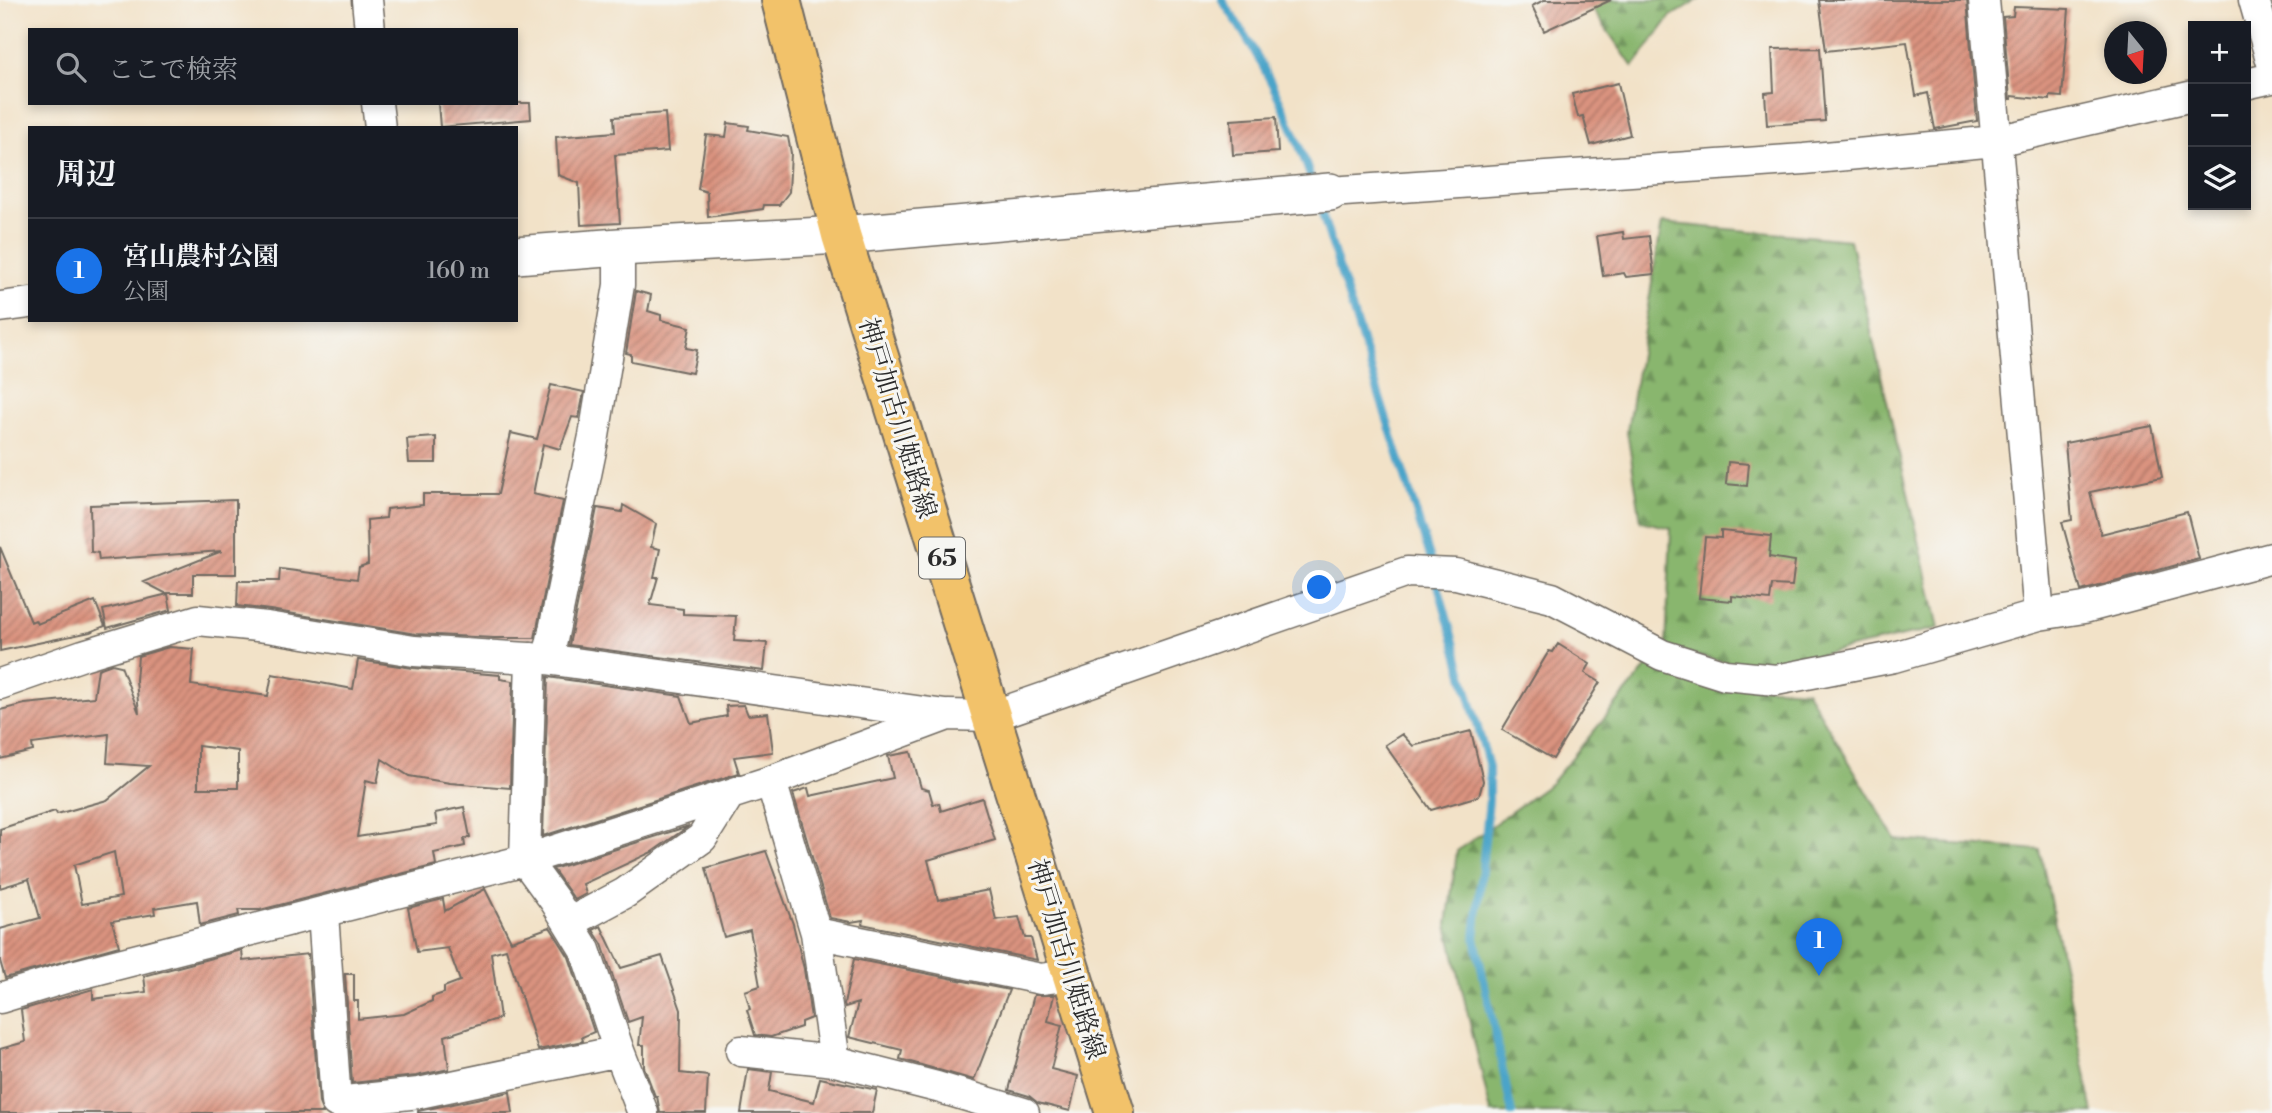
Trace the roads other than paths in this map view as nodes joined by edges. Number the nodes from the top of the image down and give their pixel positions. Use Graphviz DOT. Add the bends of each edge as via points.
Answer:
graph roads {
  1 [pos="367,0"];
  2 [pos="782,0"];
  3 [pos="1984,0"];
  4 [pos="2254,0"];
  5 [pos="370,28"];
  6 [pos="2272,63"];
  7 [pos="2272,78"];
  8 [pos="2251,83"];
  9 [pos="2188,97"];
  10 [pos="377,105"];
  11 [pos="380,126"];
  12 [pos="1996,141"];
  13 [pos="1330,192"];
  14 [pos="841,235"];
  15 [pos="619,247"];
  16 [pos="518,255"];
  17 [pos="28,303"];
  18 [pos="0,307"];
  19 [pos="2272,558"];
  20 [pos="2039,615"];
  21 [pos="539,658"];
  22 [pos="0,684"];
  23 [pos="948,715"];
  24 [pos="992,716"];
  25 [pos="771,781"];
  26 [pos="729,794"];
  27 [pos="525,860"];
  28 [pos="323,913"];
  29 [pos="569,923"];
  30 [pos="816,933"];
  31 [pos="1072,975"];
  32 [pos="0,998"];
  33 [pos="619,1051"];
  34 [pos="741,1051"];
  35 [pos="835,1061"];
  36 [pos="934,1100"];
  37 [pos="643,1113"];
  38 [pos="1024,1113"];
  39 [pos="1115,1113"];
  1 -- 5 [label="street"];
  2 -- 14 [label="main road, 神戸加古川姫路線 / 65"];
  3 -- 12 [label="street"];
  4 -- 6 [label="street"];
  7 -- 8 [label="street"];
  9 -- 12 [label="street"];
  10 -- 11 [label="street"];
  12 -- 13 [label="street"];
  12 -- 20 [label="street"];
  13 -- 14 [label="street"];
  14 -- 15 [label="street"];
  14 -- 24 [label="main road, 神戸加古川姫路線 / 65"];
  15 -- 16 [label="street"];
  15 -- 21 [label="street" via="619,285 594,436 554,632"];
  17 -- 18 [label="street"];
  19 -- 20 [label="street" via="2091,606"];
  20 -- 24 [label="street" via="1894,657 1776,680 1725,675 1662,655 1552,598 1456,574 1407,572"];
  21 -- 22 [label="street" via="414,650 198,620"];
  21 -- 23 [label="street"];
  21 -- 27 [label="street"];
  23 -- 24 [label="street"];
  23 -- 25 [label="street"];
  24 -- 31 [label="main road, 神戸加古川姫路線 / 65"];
  25 -- 26 [label="street"];
  25 -- 30 [label="street"];
  26 -- 27 [label="street"];
  26 -- 29 [label="street" via="702,838 625,893"];
  27 -- 28 [label="street"];
  27 -- 29 [label="street"];
  28 -- 32 [label="street"];
  28 -- 33 [label="street" via="336,1102 419,1093"];
  29 -- 33 [label="street" via="584,950"];
  30 -- 31 [label="street" via="1041,979"];
  30 -- 35 [label="street"];
  31 -- 39 [label="main road, 神戸加古川姫路線 / 65"];
  33 -- 37 [label="street"];
  34 -- 35 [label="street"];
  35 -- 36 [label="street"];
  36 -- 38 [label="street"];
}
